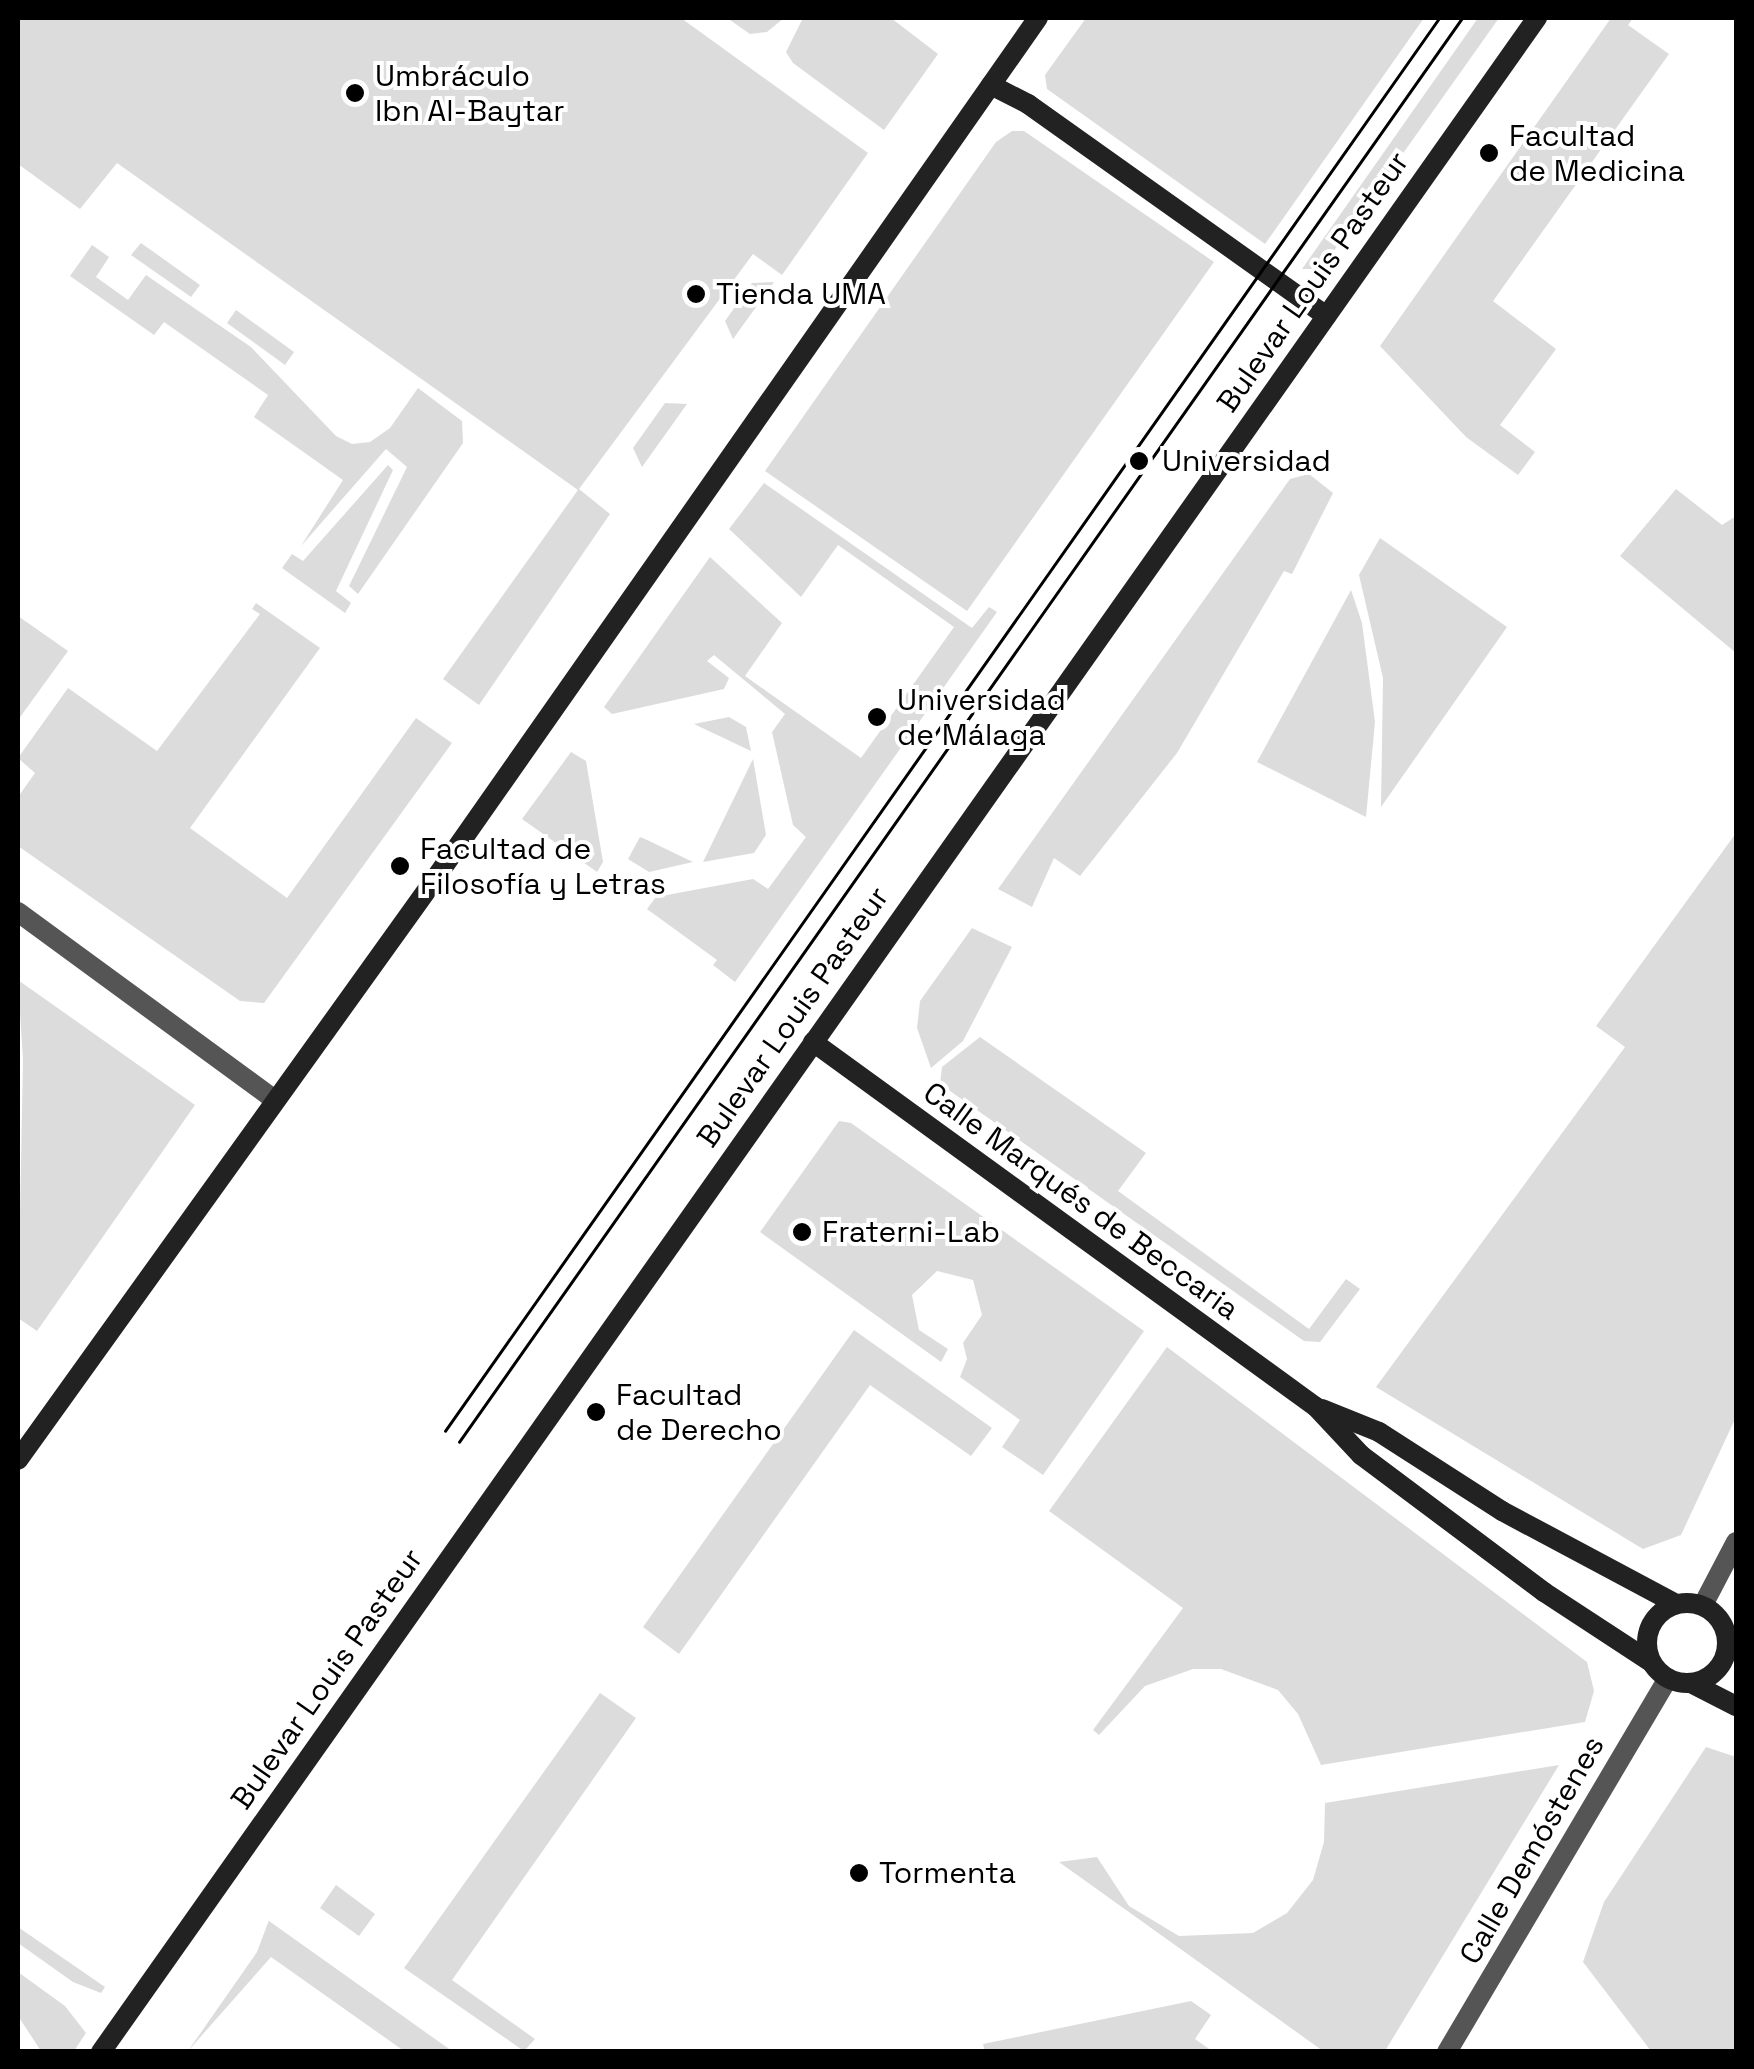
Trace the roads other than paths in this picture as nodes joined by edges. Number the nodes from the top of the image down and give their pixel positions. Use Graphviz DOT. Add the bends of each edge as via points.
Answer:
graph roads {
  1 [pos="1038,18"];
  2 [pos="1537,18"];
  3 [pos="992,84"];
  4 [pos="1326,316"];
  5 [pos="18,912"];
  6 [pos="813,1042"];
  7 [pos="276,1100"];
  8 [pos="1316,1407"];
  9 [pos="18,1460"];
  10 [pos="1736,1542"];
  11 [pos="1676,1604"];
  12 [pos="1703,1605"];
  13 [pos="1732,1637"];
  14 [pos="1651,1662"];
  15 [pos="1668,1678"];
  16 [pos="1691,1683"];
  17 [pos="1736,1706"];
  18 [pos="101,2052"];
  19 [pos="1447,2052"];
  1 -- 3 [label="street"];
  2 -- 4 [label="street, Bulevar Louis Pasteur"];
  3 -- 4 [label="street"];
  3 -- 7 [label="street"];
  4 -- 6 [label="street, Bulevar Louis Pasteur"];
  5 -- 7 [label="street"];
  6 -- 8 [label="street, Calle Marqués de Beccaria"];
  6 -- 18 [label="street, Bulevar Louis Pasteur"];
  7 -- 9 [label="street"];
  8 -- 11 [label="street, Calle Marqués de Beccaria" via="1378,1432 1502,1510"];
  8 -- 14 [label="street, Calle Marqués de Beccaria" via="1361,1455 1603,1636"];
  10 -- 12 [label="street"];
  11 -- 12 [label="street"];
  11 -- 14 [label="street" via="1650,1626"];
  12 -- 13 [label="street"];
  13 -- 16 [label="street" via="1712,1674"];
  14 -- 15 [label="street"];
  15 -- 16 [label="street"];
  15 -- 19 [label="street, Calle Demóstenes"];
  16 -- 17 [label="street"];
}
